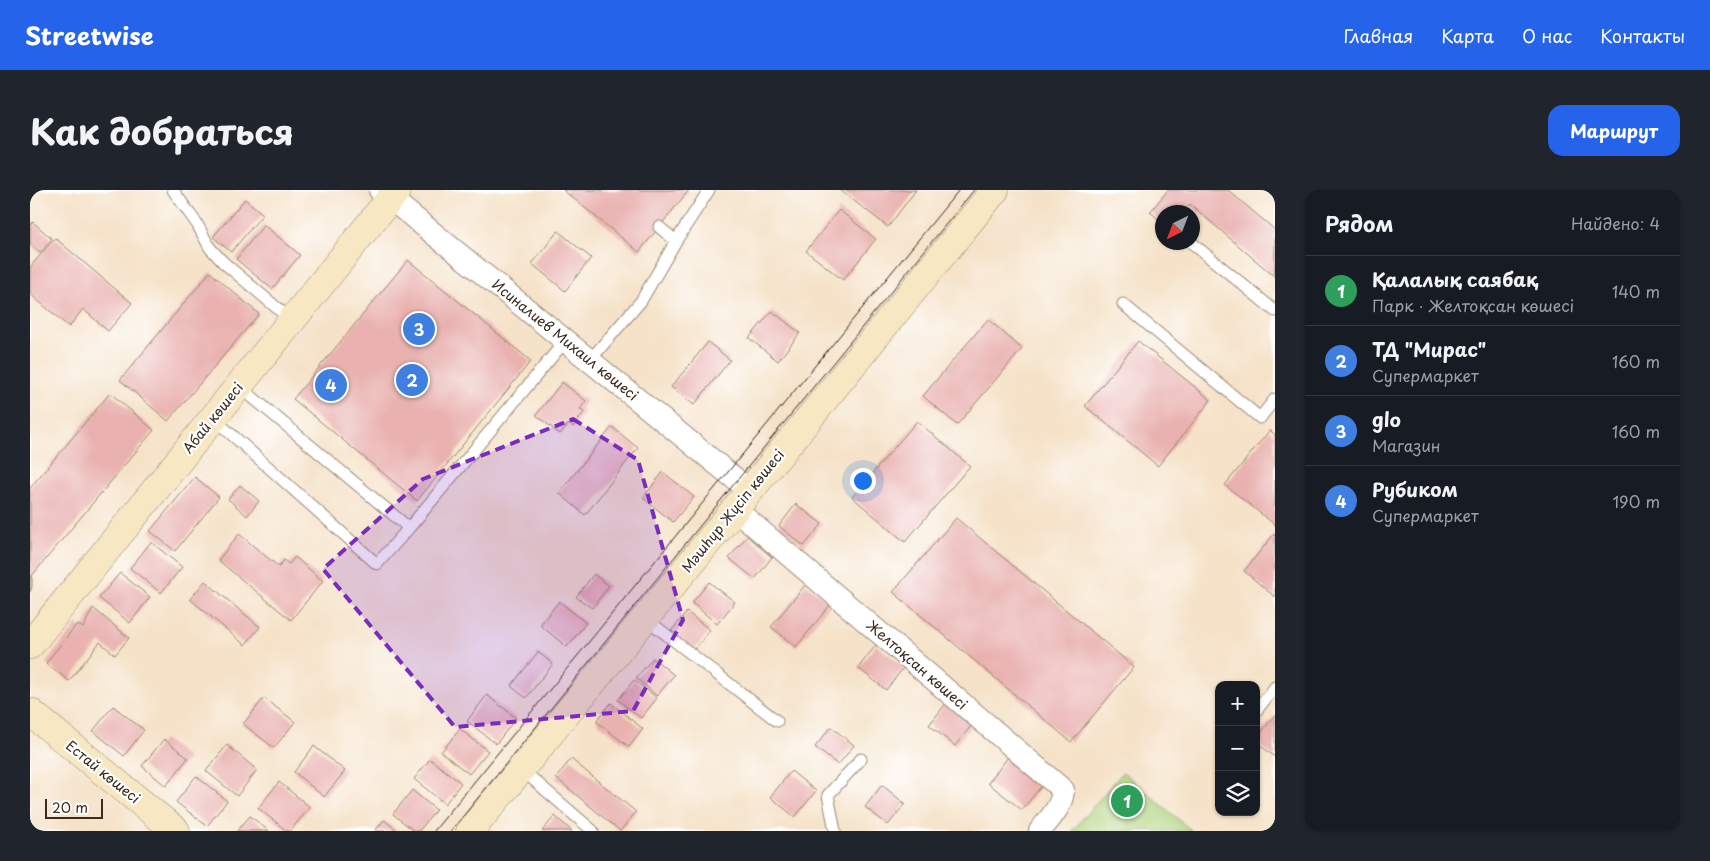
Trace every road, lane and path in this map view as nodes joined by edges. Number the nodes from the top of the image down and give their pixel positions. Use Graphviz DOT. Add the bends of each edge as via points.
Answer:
graph roads {
  1 [pos="174,190"];
  2 [pos="709,190"];
  3 [pos="995,190"];
  4 [pos="389,193"];
  5 [pos="659,227"];
  6 [pos="676,241"];
  7 [pos="1200,250"];
  8 [pos="1123,304"];
  9 [pos="1275,311"];
  10 [pos="292,320"];
  11 [pos="566,340"];
  12 [pos="590,360"];
  13 [pos="239,386"];
  14 [pos="1275,399"];
  15 [pos="213,418"];
  16 [pos="742,500"];
  17 [pos="409,528"];
  18 [pos="645,618"];
  19 [pos="30,645"];
  20 [pos="1275,688"];
  21 [pos="1260,706"];
  22 [pos="30,712"];
  23 [pos="777,720"];
  24 [pos="861,759"];
  25 [pos="521,770"];
  26 [pos="176,831"];
  27 [pos="470,831"];
  28 [pos="593,831"];
  29 [pos="836,831"];
  30 [pos="1040,831"];
  1 -- 10 [label="lane" via="210,248"];
  2 -- 6 [label="lane"];
  3 -- 16 [label="street, Мәшһүр Жүсіп көшесі"];
  4 -- 10 [label="street, Абай көшесі"];
  4 -- 11 [label="street, Исиналиев Михаил көшесі"];
  5 -- 6 [label="lane"];
  6 -- 12 [label="lane" via="640,301"];
  7 -- 9 [label="lane"];
  8 -- 14 [label="lane" via="1260,418"];
  10 -- 13 [label="street, Абай көшесі"];
  11 -- 12 [label="street, Исиналиев Михаил көшесі"];
  11 -- 17 [label="lane"];
  12 -- 16 [label="street, Исиналиев Михаил көшесі"];
  13 -- 15 [label="street, Абай көшесі"];
  13 -- 17 [label="lane"];
  15 -- 17 [label="lane" via="377,564"];
  15 -- 19 [label="street, Абай көшесі"];
  16 -- 18 [label="street, Мәшһүр Жүсіп көшесі"];
  16 -- 30 [label="street, Желтоқсан көшесі" via="1063,790 1056,810"];
  18 -- 23 [label="lane"];
  18 -- 25 [label="street, Мәшһүр Жүсіп көшесі"];
  20 -- 21 [label="lane"];
  22 -- 26 [label="street, Естай көшесі"];
  24 -- 29 [label="lane" via="828,795"];
  25 -- 27 [label="street, Мәшһүр Жүсіп көшесі"];
  25 -- 28 [label="lane"];
}
